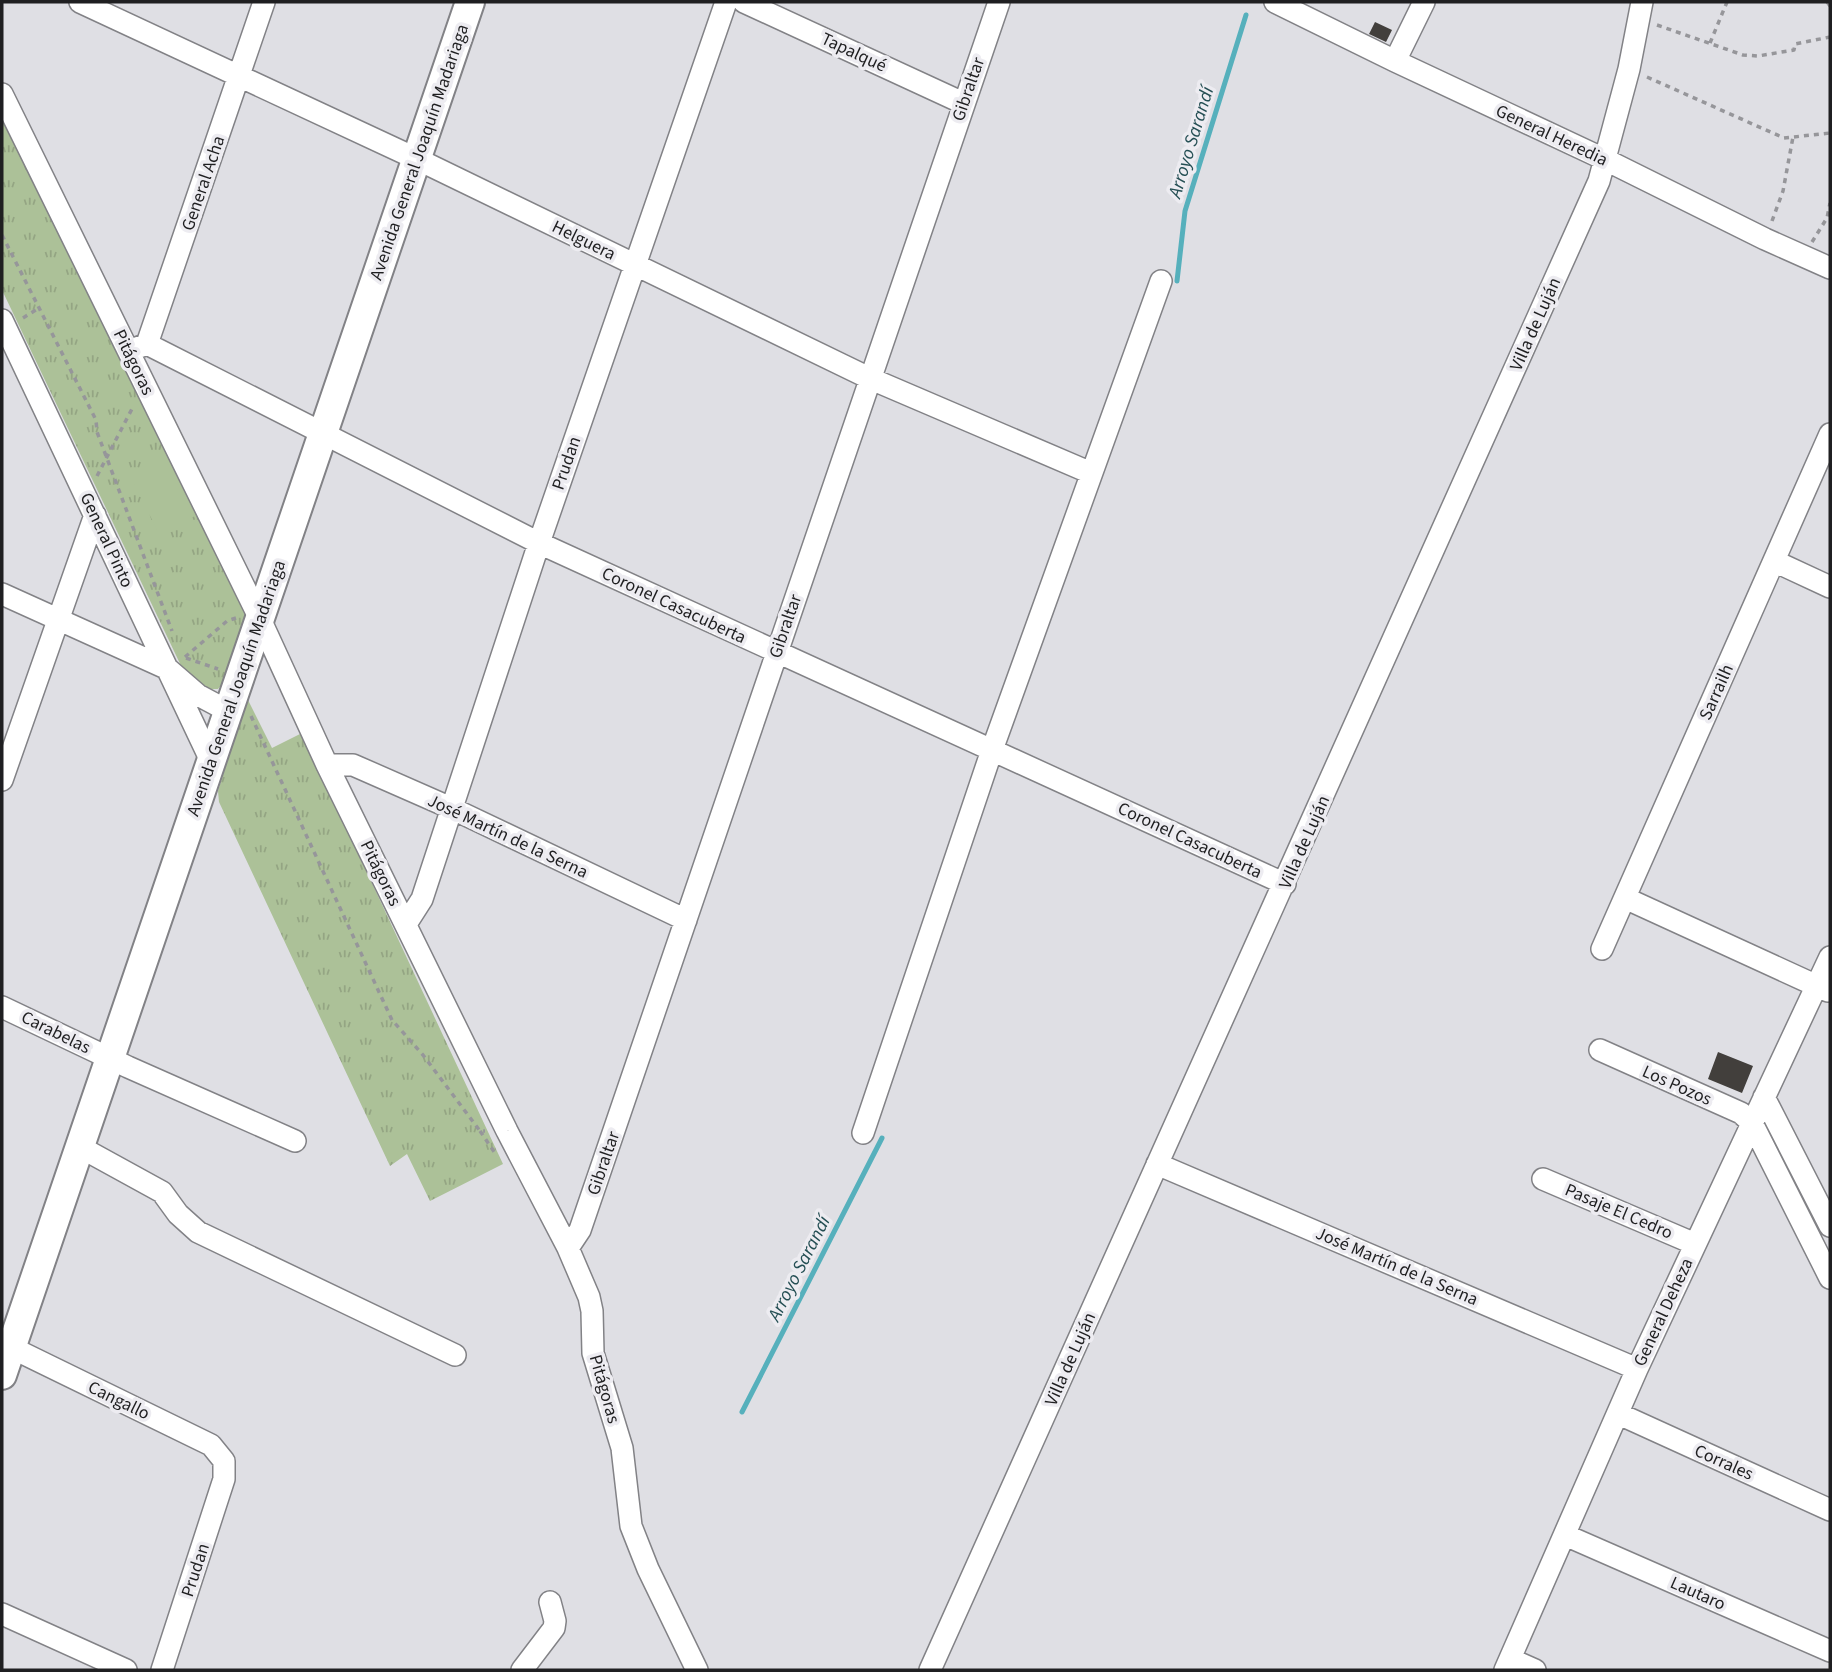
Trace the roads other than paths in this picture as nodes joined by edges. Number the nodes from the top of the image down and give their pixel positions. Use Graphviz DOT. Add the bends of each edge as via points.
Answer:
graph roads {
  1 [pos="80,2"];
  2 [pos="264,2"];
  3 [pos="470,2"];
  4 [pos="726,2"];
  5 [pos="744,2"];
  6 [pos="999,2"];
  7 [pos="1275,2"];
  8 [pos="1424,2"];
  9 [pos="1640,10"];
  10 [pos="1395,61"];
  11 [pos="239,77"];
  12 [pos="2,94"];
  13 [pos="963,103"];
  14 [pos="417,159"];
  15 [pos="1606,160"];
  16 [pos="636,265"];
  17 [pos="1830,268"];
  18 [pos="1161,281"];
  19 [pos="2,320"];
  20 [pos="138,347"];
  21 [pos="869,378"];
  22 [pos="324,433"];
  23 [pos="1830,434"];
  24 [pos="1091,473"];
  25 [pos="90,506"];
  26 [pos="538,542"];
  27 [pos="1774,561"];
  28 [pos="1830,587"];
  29 [pos="2,594"];
  30 [pos="249,618"];
  31 [pos="57,620"];
  32 [pos="776,653"];
  33 [pos="178,661"];
  34 [pos="238,712"];
  35 [pos="992,750"];
  36 [pos="211,761"];
  37 [pos="327,765"];
  38 [pos="2,780"];
  39 [pos="451,808"];
  40 [pos="1285,884"];
  41 [pos="1625,898"];
  42 [pos="686,920"];
  43 [pos="406,923"];
  44 [pos="1602,949"];
  45 [pos="1830,957"];
  46 [pos="1824,989"];
  47 [pos="2,1007"];
  48 [pos="1600,1049"];
  49 [pos="110,1058"];
  50 [pos="1764,1097"];
  51 [pos="1752,1122"];
  52 [pos="863,1133"];
  53 [pos="295,1141"];
  54 [pos="80,1147"];
  55 [pos="1157,1164"];
  56 [pos="1543,1179"];
  57 [pos="1830,1226"];
  58 [pos="1695,1244"];
  59 [pos="568,1248"];
  60 [pos="1830,1278"];
  61 [pos="6,1345"];
  62 [pos="455,1355"];
  63 [pos="1637,1368"];
  64 [pos="2,1375"];
  65 [pos="1619,1414"];
  66 [pos="226,1469"];
  67 [pos="1830,1510"];
  68 [pos="1565,1535"];
  69 [pos="550,1602"];
  70 [pos="2,1614"];
  71 [pos="1830,1651"];
  72 [pos="1507,1665"];
  73 [pos="126,1670"];
  74 [pos="162,1670"];
  75 [pos="522,1670"];
  76 [pos="697,1670"];
  77 [pos="930,1670"];
  78 [pos="1535,1670"];
  1 -- 11 [label="street, Helguera"];
  2 -- 11 [label="street, General Acha"];
  3 -- 14 [label="main road, Avenida General Joaquín Madariaga"];
  4 -- 16 [label="street, Prudan"];
  5 -- 13 [label="street, Tapalqué"];
  6 -- 13 [label="street, Gibraltar"];
  7 -- 10 [label="street, General Heredia"];
  8 -- 10 [label="street"];
  9 -- 15 [label="street, Villa de Luján"];
  10 -- 15 [label="street, General Heredia"];
  11 -- 14 [label="street, Helguera"];
  11 -- 20 [label="street, General Acha"];
  12 -- 20 [label="street, Pitágoras"];
  13 -- 21 [label="street, Gibraltar"];
  14 -- 16 [label="street, Helguera"];
  14 -- 22 [label="main road, Avenida General Joaquín Madariaga"];
  15 -- 17 [label="street, General Heredia"];
  15 -- 40 [label="street, Villa de Luján"];
  16 -- 21 [label="street, Helguera"];
  16 -- 26 [label="street, Prudan"];
  18 -- 24 [label="street"];
  19 -- 25 [label="street, General Pinto"];
  20 -- 22 [label="street, Coronel Casacuberta"];
  20 -- 30 [label="street, Pitágoras" via="145,384"];
  21 -- 24 [label="street, Helguera"];
  21 -- 32 [label="street, Gibraltar"];
  22 -- 26 [label="street, Coronel Casacuberta"];
  22 -- 30 [label="main road, Avenida General Joaquín Madariaga"];
  23 -- 27 [label="street, Sarrailh"];
  24 -- 35 [label="street"];
  25 -- 31 [label="street"];
  25 -- 33 [label="street, General Pinto"];
  26 -- 32 [label="street, Coronel Casacuberta"];
  26 -- 39 [label="street, Prudan"];
  27 -- 28 [label="street"];
  27 -- 41 [label="street, Sarrailh"];
  29 -- 31 [label="street"];
  30 -- 34 [label="main road, Avenida General Joaquín Madariaga"];
  30 -- 37 [label="street, Pitágoras"];
  31 -- 33 [label="street"];
  31 -- 38 [label="street"];
  32 -- 35 [label="street, Coronel Casacuberta"];
  32 -- 42 [label="street, Gibraltar"];
  33 -- 34 [label="street" via="198,695"];
  33 -- 36 [label="street, General Pinto"];
  34 -- 36 [label="main road, Avenida General Joaquín Madariaga"];
  35 -- 40 [label="street, Coronel Casacuberta"];
  35 -- 52 [label="street"];
  36 -- 49 [label="main road, Avenida General Joaquín Madariaga"];
  37 -- 39 [label="street, José Martín de la Serna" via="353,765"];
  37 -- 43 [label="street, Pitágoras"];
  39 -- 42 [label="street, José Martín de la Serna"];
  39 -- 43 [label="street, Prudan" via="422,899"];
  40 -- 55 [label="street, Villa de Luján"];
  41 -- 44 [label="street, Sarrailh"];
  41 -- 46 [label="street"];
  42 -- 59 [label="street, Gibraltar" via="580,1230"];
  43 -- 59 [label="street, Pitágoras"];
  45 -- 46 [label="street, General Deheza"];
  46 -- 50 [label="street, General Deheza"];
  47 -- 49 [label="street, Carabelas"];
  48 -- 51 [label="street, Los Pozos"];
  49 -- 53 [label="street, Carabelas"];
  49 -- 54 [label="main road, Avenida General Joaquín Madariaga"];
  50 -- 51 [label="street, General Deheza"];
  50 -- 57 [label="street"];
  51 -- 58 [label="street, General Deheza"];
  51 -- 60 [label="street"];
  54 -- 61 [label="main road, Avenida General Joaquín Madariaga"];
  54 -- 62 [label="street" via="162,1192 198,1232"];
  55 -- 63 [label="street, José Martín de la Serna"];
  55 -- 77 [label="street, Villa de Luján"];
  56 -- 58 [label="street, Pasaje El Cedro"];
  58 -- 63 [label="street, General Deheza"];
  59 -- 76 [label="street, Pitágoras" via="589,1297 593,1353 622,1448 631,1526"];
  61 -- 64 [label="main road, Avenida General Joaquín Madariaga"];
  61 -- 66 [label="street, Cangallo" via="211,1445"];
  63 -- 65 [label="street, General Deheza"];
  65 -- 67 [label="street, Corrales"];
  65 -- 68 [label="street, General Deheza"];
  66 -- 74 [label="street, Prudan"];
  68 -- 71 [label="street, Lautaro"];
  68 -- 72 [label="street, General Deheza"];
  69 -- 75 [label="street" via="554,1628"];
  70 -- 73 [label="street"];
  72 -- 78 [label="street"];
}
